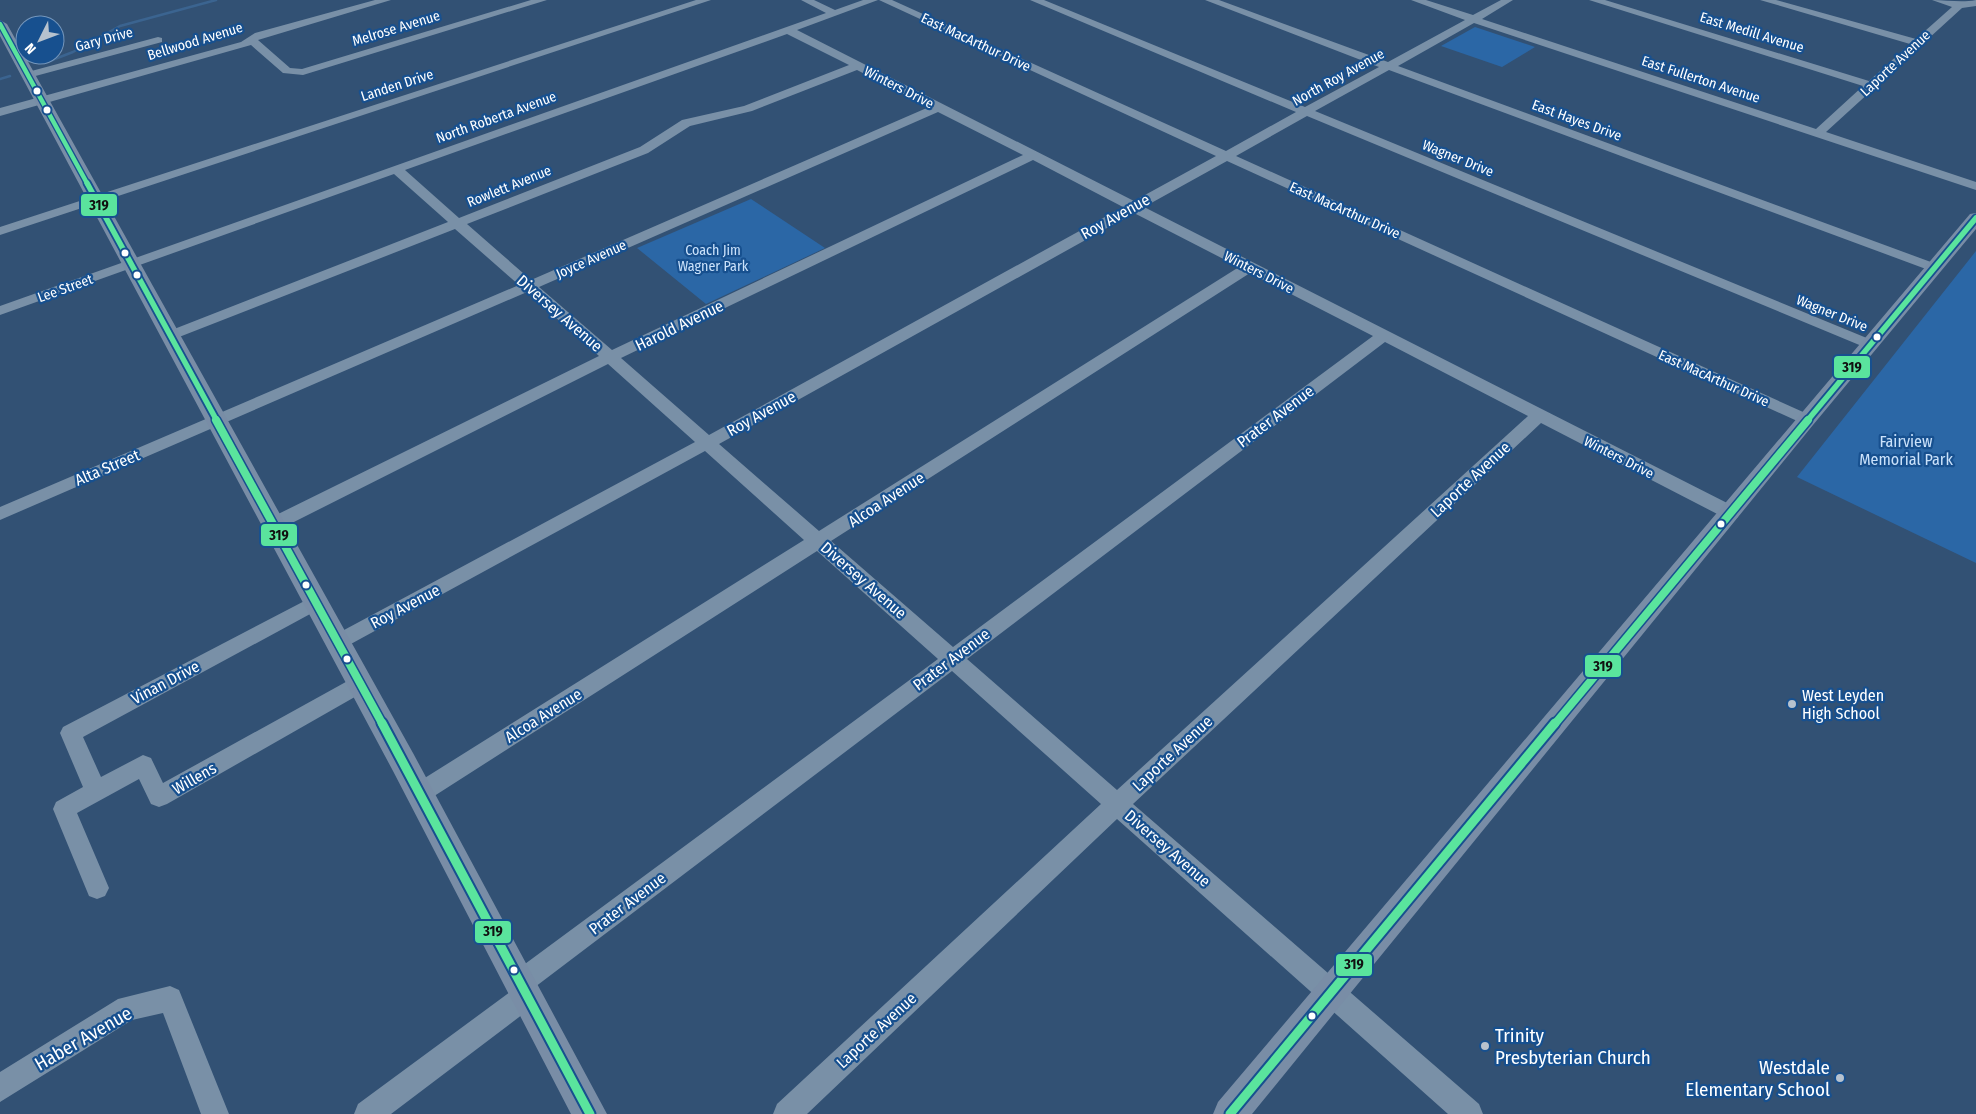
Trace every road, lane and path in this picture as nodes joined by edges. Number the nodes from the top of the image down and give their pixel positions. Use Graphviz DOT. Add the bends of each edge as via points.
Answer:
graph roads {
  1 [pos="386,0"];
  2 [pos="507,0"];
  3 [pos="542,0"];
  4 [pos="706,0"];
  5 [pos="806,0"];
  6 [pos="872,0"];
  7 [pos="884,0"];
  8 [pos="1035,0"];
  9 [pos="1210,0"];
  10 [pos="1416,0"];
  11 [pos="1508,0"];
  12 [pos="1594,0"];
  13 [pos="1765,0"];
  14 [pos="1938,0"];
  15 [pos="1976,3"];
  16 [pos="1959,6"];
  17 [pos="519,7"];
  18 [pos="834,13"];
  19 [pos="1473,19"];
  20 [pos="0,24"];
  21 [pos="788,30"];
  22 [pos="158,40"];
  23 [pos="252,40"];
  24 [pos="4,42"];
  25 [pos="1917,43"];
  26 [pos="857,66"];
  27 [pos="1389,66"];
  28 [pos="28,75"];
  29 [pos="1872,84"];
  30 [pos="42,100"];
  31 [pos="939,107"];
  32 [pos="1305,111"];
  33 [pos="0,112"];
  34 [pos="1818,133"];
  35 [pos="1225,155"];
  36 [pos="1032,156"];
  37 [pos="396,169"];
  38 [pos="1182,179"];
  39 [pos="1976,186"];
  40 [pos="96,200"];
  41 [pos="1132,207"];
  42 [pos="1976,218"];
  43 [pos="458,224"];
  44 [pos="0,231"];
  45 [pos="130,264"];
  46 [pos="1249,267"];
  47 [pos="1934,268"];
  48 [pos="529,286"];
  49 [pos="0,311"];
  50 [pos="170,336"];
  51 [pos="1383,336"];
  52 [pos="1869,344"];
  53 [pos="610,358"];
  54 [pos="1538,416"];
  55 [pos="215,420"];
  56 [pos="1806,420"];
  57 [pos="707,443"];
  58 [pos="1731,513"];
  59 [pos="0,514"];
  60 [pos="274,524"];
  61 [pos="819,541"];
  62 [pos="316,602"];
  63 [pos="338,643"];
  64 [pos="952,658"];
  65 [pos="360,684"];
  66 [pos="96,791"];
  67 [pos="420,793"];
  68 [pos="1118,803"];
  69 [pos="96,888"];
  70 [pos="523,990"];
  71 [pos="1332,992"];
  72 [pos="0,1088"];
  73 [pos="215,1114"];
  74 [pos="368,1114"];
  75 [pos="590,1114"];
  76 [pos="787,1114"];
  77 [pos="1230,1114"];
  78 [pos="1469,1114"];
  1 -- 23 [label="street, Bellwood Avenue"];
  2 -- 17 [label="street"];
  3 -- 17 [label="street, Melrose Avenue"];
  4 -- 40 [label="street, Landen Drive"];
  5 -- 18 [label="street"];
  6 -- 18 [label="street, North Roberta Avenue"];
  7 -- 35 [label="street, East MacArthur Drive"];
  8 -- 32 [label="street, Wagner Drive"];
  9 -- 27 [label="street, East Hayes Drive"];
  10 -- 19 [label="street, East Fullerton Avenue"];
  11 -- 19 [label="street, North Roy Avenue"];
  12 -- 29 [label="street, East Medill Avenue"];
  13 -- 25 [label="street"];
  14 -- 16 [label="street"];
  15 -- 16 [label="street"];
  16 -- 25 [label="street, Laporte Avenue"];
  17 -- 23 [label="street, Melrose Avenue" via="303,72 288,71"];
  18 -- 21 [label="street, North Roberta Avenue"];
  19 -- 27 [label="street, North Roy Avenue"];
  19 -- 34 [label="street, East Fullerton Avenue"];
  20 -- 24 [label="main road"];
  21 -- 26 [label="street, Winters Drive"];
  21 -- 37 [label="street, North Roberta Avenue"];
  22 -- 28 [label="street, Gary Drive"];
  23 -- 30 [label="street, Bellwood Avenue"];
  24 -- 28 [label="main road"];
  25 -- 29 [label="street, Laporte Avenue"];
  26 -- 31 [label="street, Winters Drive"];
  26 -- 43 [label="street, Rowlett Avenue" via="748,109 686,123 644,150"];
  27 -- 32 [label="street, North Roy Avenue"];
  27 -- 47 [label="street, East Hayes Drive"];
  28 -- 30 [label="main road"];
  29 -- 34 [label="street, Laporte Avenue"];
  30 -- 33 [label="street"];
  30 -- 40 [label="main road"];
  31 -- 36 [label="street, Winters Drive"];
  31 -- 48 [label="street, Joyce Avenue"];
  32 -- 35 [label="street, North Roy Avenue"];
  32 -- 52 [label="street, Wagner Drive"];
  34 -- 39 [label="street, East Fullerton Avenue"];
  35 -- 38 [label="street, North Roy Avenue"];
  35 -- 56 [label="street, East MacArthur Drive"];
  36 -- 41 [label="street, Winters Drive"];
  36 -- 53 [label="street, Harold Avenue"];
  37 -- 43 [label="street, Diversey Avenue"];
  37 -- 45 [label="street, North Roberta Avenue"];
  38 -- 41 [label="street, Roy Avenue"];
  40 -- 44 [label="street, Landen Drive"];
  40 -- 45 [label="main road"];
  41 -- 46 [label="street, Winters Drive"];
  41 -- 57 [label="street, Roy Avenue"];
  42 -- 47 [label="main road"];
  43 -- 48 [label="street, Diversey Avenue"];
  43 -- 50 [label="street, Rowlett Avenue"];
  45 -- 49 [label="street, Lee Street"];
  45 -- 50 [label="main road"];
  46 -- 51 [label="street, Winters Drive"];
  46 -- 61 [label="street, Alcoa Avenue"];
  47 -- 52 [label="main road"];
  48 -- 53 [label="street, Diversey Avenue"];
  48 -- 55 [label="street, Joyce Avenue"];
  50 -- 55 [label="main road"];
  51 -- 54 [label="street, Winters Drive"];
  51 -- 64 [label="street, Prater Avenue"];
  52 -- 56 [label="main road"];
  53 -- 57 [label="street, Diversey Avenue"];
  53 -- 60 [label="street, Harold Avenue"];
  54 -- 58 [label="street, Winters Drive"];
  54 -- 68 [label="street, Laporte Avenue"];
  55 -- 59 [label="street, Alta Street"];
  55 -- 60 [label="main road"];
  56 -- 58 [label="main road"];
  57 -- 61 [label="street, Diversey Avenue"];
  57 -- 63 [label="street, Roy Avenue"];
  58 -- 71 [label="main road"];
  60 -- 62 [label="main road"];
  61 -- 64 [label="street, Diversey Avenue"];
  61 -- 67 [label="street, Alcoa Avenue"];
  62 -- 63 [label="main road"];
  62 -- 66 [label="street, Vinan Drive" via="70,733"];
  63 -- 65 [label="main road"];
  64 -- 68 [label="street, Diversey Avenue"];
  64 -- 70 [label="street, Prater Avenue"];
  65 -- 66 [label="street, Willens" via="159,798 143,765"];
  65 -- 67 [label="main road"];
  66 -- 69 [label="street, Willens" via="64,809"];
  67 -- 70 [label="main road"];
  68 -- 71 [label="street, Diversey Avenue"];
  68 -- 76 [label="street, Laporte Avenue"];
  70 -- 74 [label="street, Prater Avenue"];
  70 -- 75 [label="main road"];
  71 -- 77 [label="main road"];
  71 -- 78 [label="street, Diversey Avenue"];
  72 -- 73 [label="street, Haber Avenue" via="126,1008 170,999"];
}
